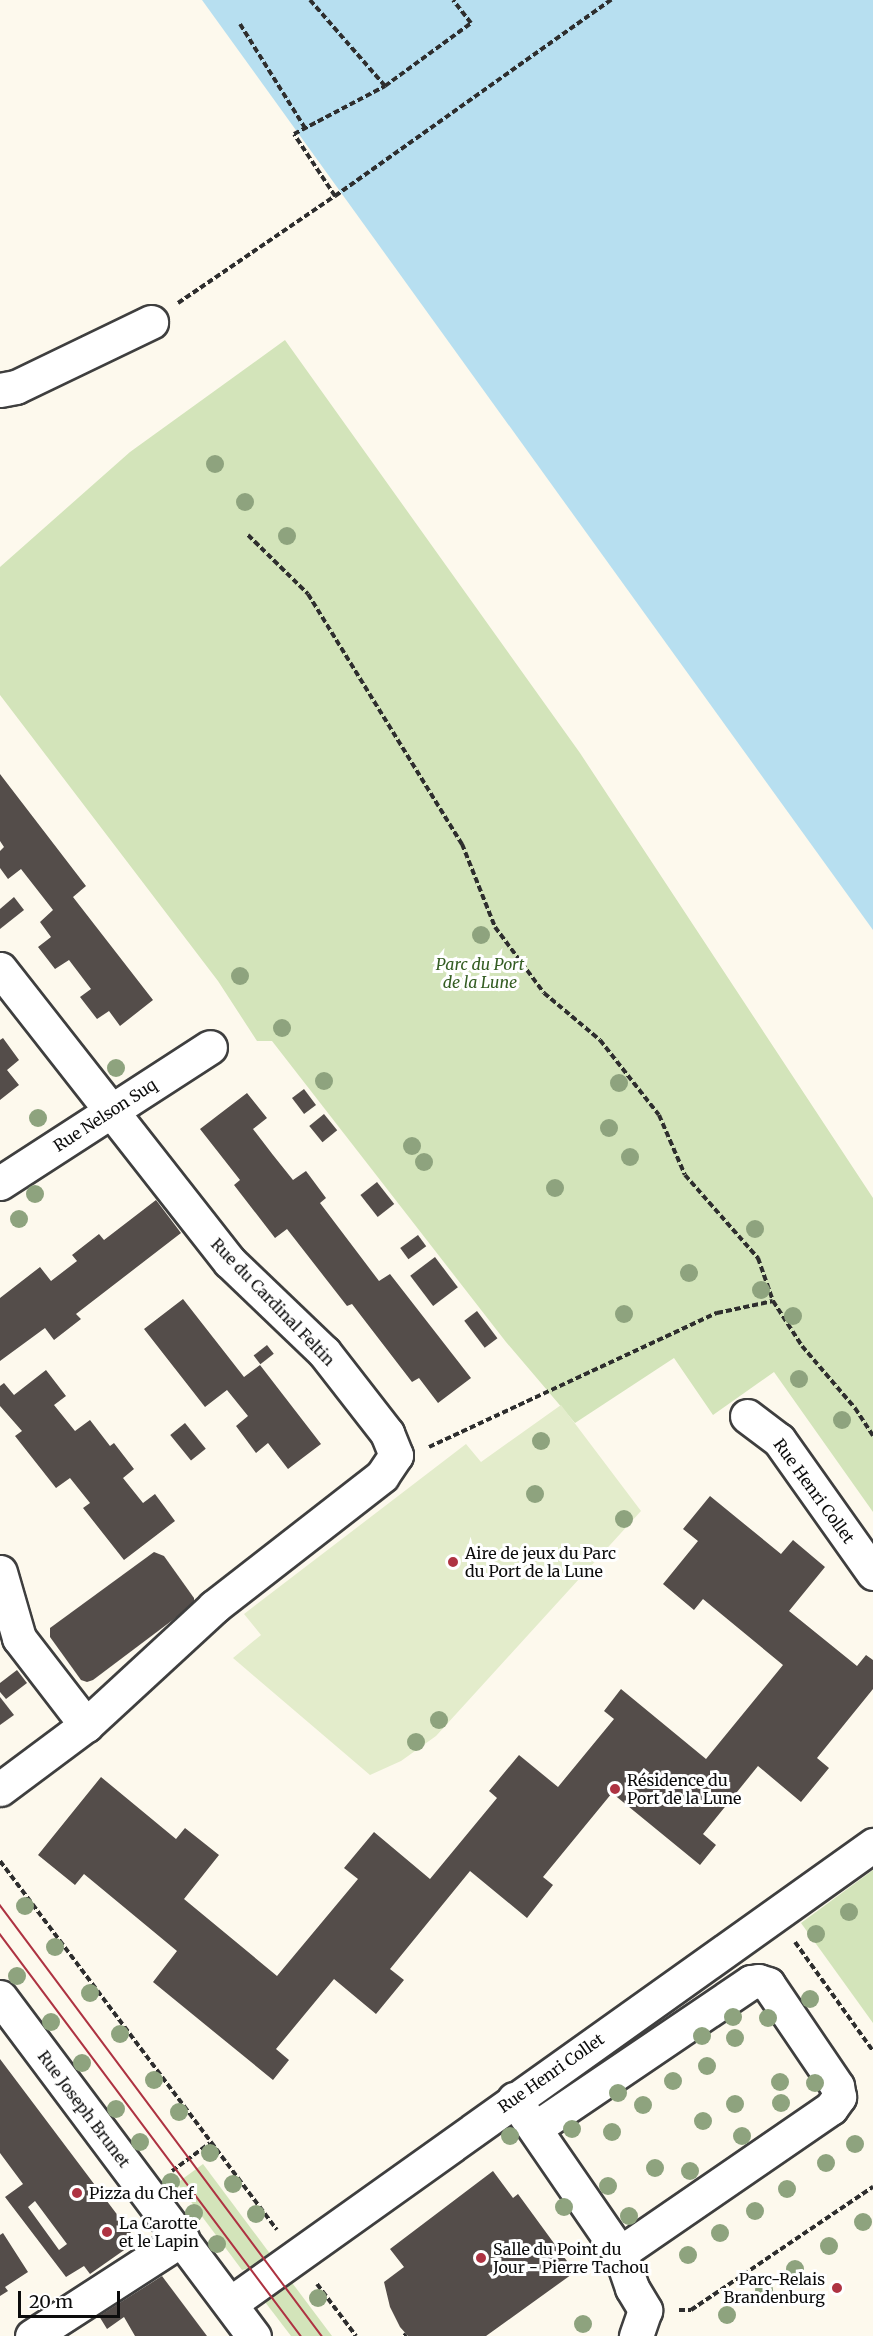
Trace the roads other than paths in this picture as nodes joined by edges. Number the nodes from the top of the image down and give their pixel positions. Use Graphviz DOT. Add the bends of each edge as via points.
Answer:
graph roads {
  1 [pos="150,322"];
  2 [pos="0,390"];
  3 [pos="0,969"];
  4 [pos="210,1047"];
  5 [pos="112,1110"];
  6 [pos="0,1183"];
  7 [pos="747,1416"];
  8 [pos="0,1572"];
  9 [pos="873,1573"];
  10 [pos="86,1725"];
  11 [pos="0,1789"];
  12 [pos="873,1845"];
  13 [pos="0,1997"];
  14 [pos="514,2098"];
  15 [pos="535,2128"];
  16 [pos="182,2239"];
  17 [pos="621,2253"];
  18 [pos="231,2303"];
  19 [pos="641,2323"];
  20 [pos="32,2336"];
  21 [pos="254,2336"];
  1 -- 2 [label="street" via="16,387"];
  3 -- 5 [label="street, Rue du Cardinal Feltin"];
  4 -- 5 [label="street, Rue Nelson Suq"];
  5 -- 6 [label="street, Rue Nelson Suq"];
  5 -- 10 [label="street, Rue du Cardinal Feltin" via="230,1262 324,1352 387,1433 396,1455 382,1476 214,1607"];
  7 -- 9 [label="street, Rue Henri Collet" via="779,1440"];
  8 -- 10 [label="street" via="19,1638"];
  10 -- 11 [label="street"];
  12 -- 14 [label="street, Rue Henri Collet"];
  13 -- 16 [label="street, Rue Joseph Brunet"];
  14 -- 15 [label="street"];
  14 -- 18 [label="street, Rue Henri Collet"];
  15 -- 17 [label="street"];
  15 -- 17 [label="street" via="751,1982 768,1984 837,2086 839,2097 831,2108"];
  16 -- 18 [label="street, Rue Joseph Brunet"];
  16 -- 20 [label="street"];
  17 -- 19 [label="street"];
  18 -- 21 [label="street, Rue Joseph Brunet"];
}
